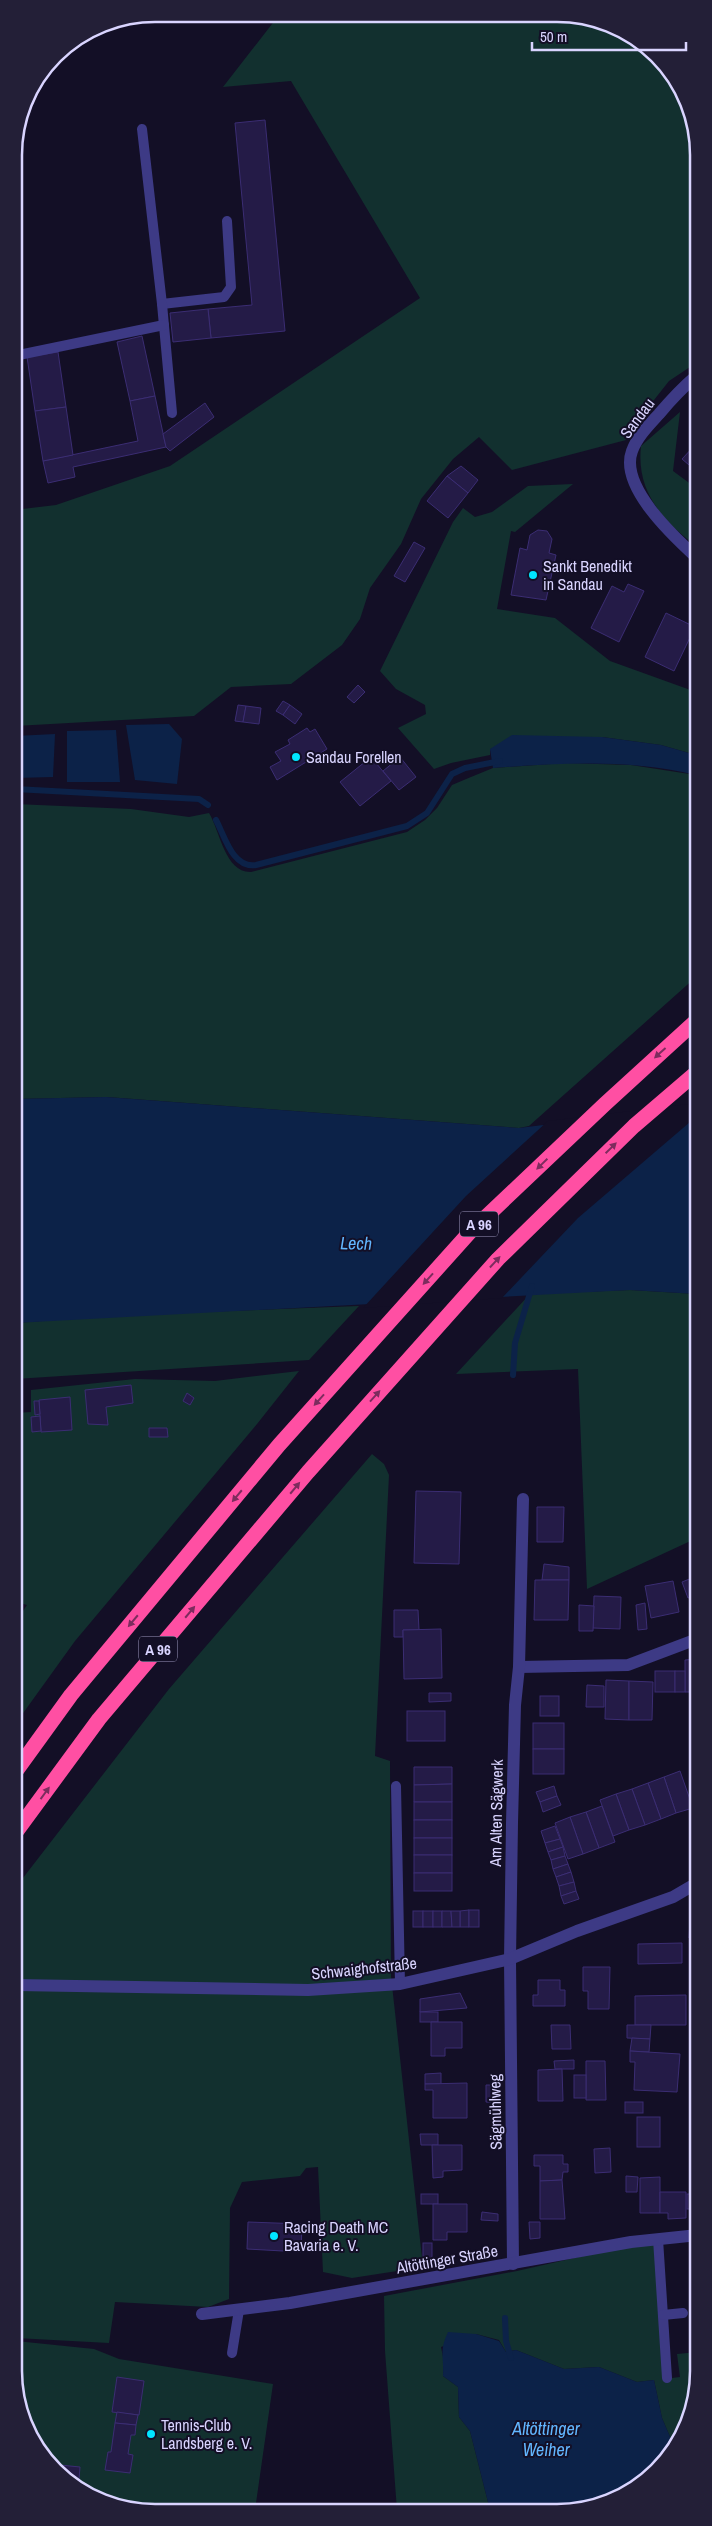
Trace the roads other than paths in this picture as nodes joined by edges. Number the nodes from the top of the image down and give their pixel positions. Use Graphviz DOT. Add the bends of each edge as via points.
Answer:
graph roads {
  1 [pos="142,129"];
  2 [pos="227,220"];
  3 [pos="162,304"];
  4 [pos="164,325"];
  5 [pos="23,354"];
  6 [pos="690,381"];
  7 [pos="172,413"];
  8 [pos="690,551"];
  9 [pos="690,1026"];
  10 [pos="690,1078"];
  11 [pos="523,1499"];
  12 [pos="689,1642"];
  13 [pos="519,1667"];
  14 [pos="23,1761"];
  15 [pos="396,1786"];
  16 [pos="23,1822"];
  17 [pos="689,1887"];
  18 [pos="510,1959"];
  19 [pos="400,1984"];
  20 [pos="23,1986"];
  21 [pos="689,2236"];
  22 [pos="658,2239"];
  23 [pos="513,2264"];
  24 [pos="239,2310"];
  25 [pos="683,2313"];
  26 [pos="202,2314"];
  27 [pos="663,2315"];
  28 [pos="232,2353"];
  29 [pos="666,2378"];
  1 -- 3 [label="lane"];
  2 -- 3 [label="lane" via="231,287 224,297"];
  3 -- 4 [label="lane"];
  4 -- 5 [label="lane"];
  4 -- 7 [label="lane"];
  6 -- 8 [label="street, Sandau" via="643,431 631,452 630,462 650,511"];
  9 -- 14 [label="highway, A 96, one-way" via="470,1232 279,1445 71,1695"];
  16 -- 10 [label="highway, A 96, one-way" via="98,1719 308,1472 498,1258 634,1126"];
  11 -- 13 [label="street, Am Alten Sägwerk"];
  12 -- 13 [label="street" via="628,1665"];
  13 -- 18 [label="street, Am Alten Sägwerk" via="515,1705"];
  15 -- 19 [label="lane"];
  17 -- 18 [label="street, Schwaighofstraße" via="673,1897"];
  18 -- 19 [label="street, Schwaighofstraße"];
  18 -- 23 [label="street, Sägmühlweg"];
  19 -- 20 [label="street, Schwaighofstraße" via="308,1990"];
  21 -- 22 [label="street, Altöttinger Straße"];
  22 -- 23 [label="street, Altöttinger Straße"];
  22 -- 27 [label="lane"];
  23 -- 24 [label="street, Altöttinger Straße"];
  24 -- 26 [label="street, Altöttinger Straße"];
  24 -- 28 [label="lane"];
  25 -- 27 [label="lane"];
  27 -- 29 [label="lane"];
}
